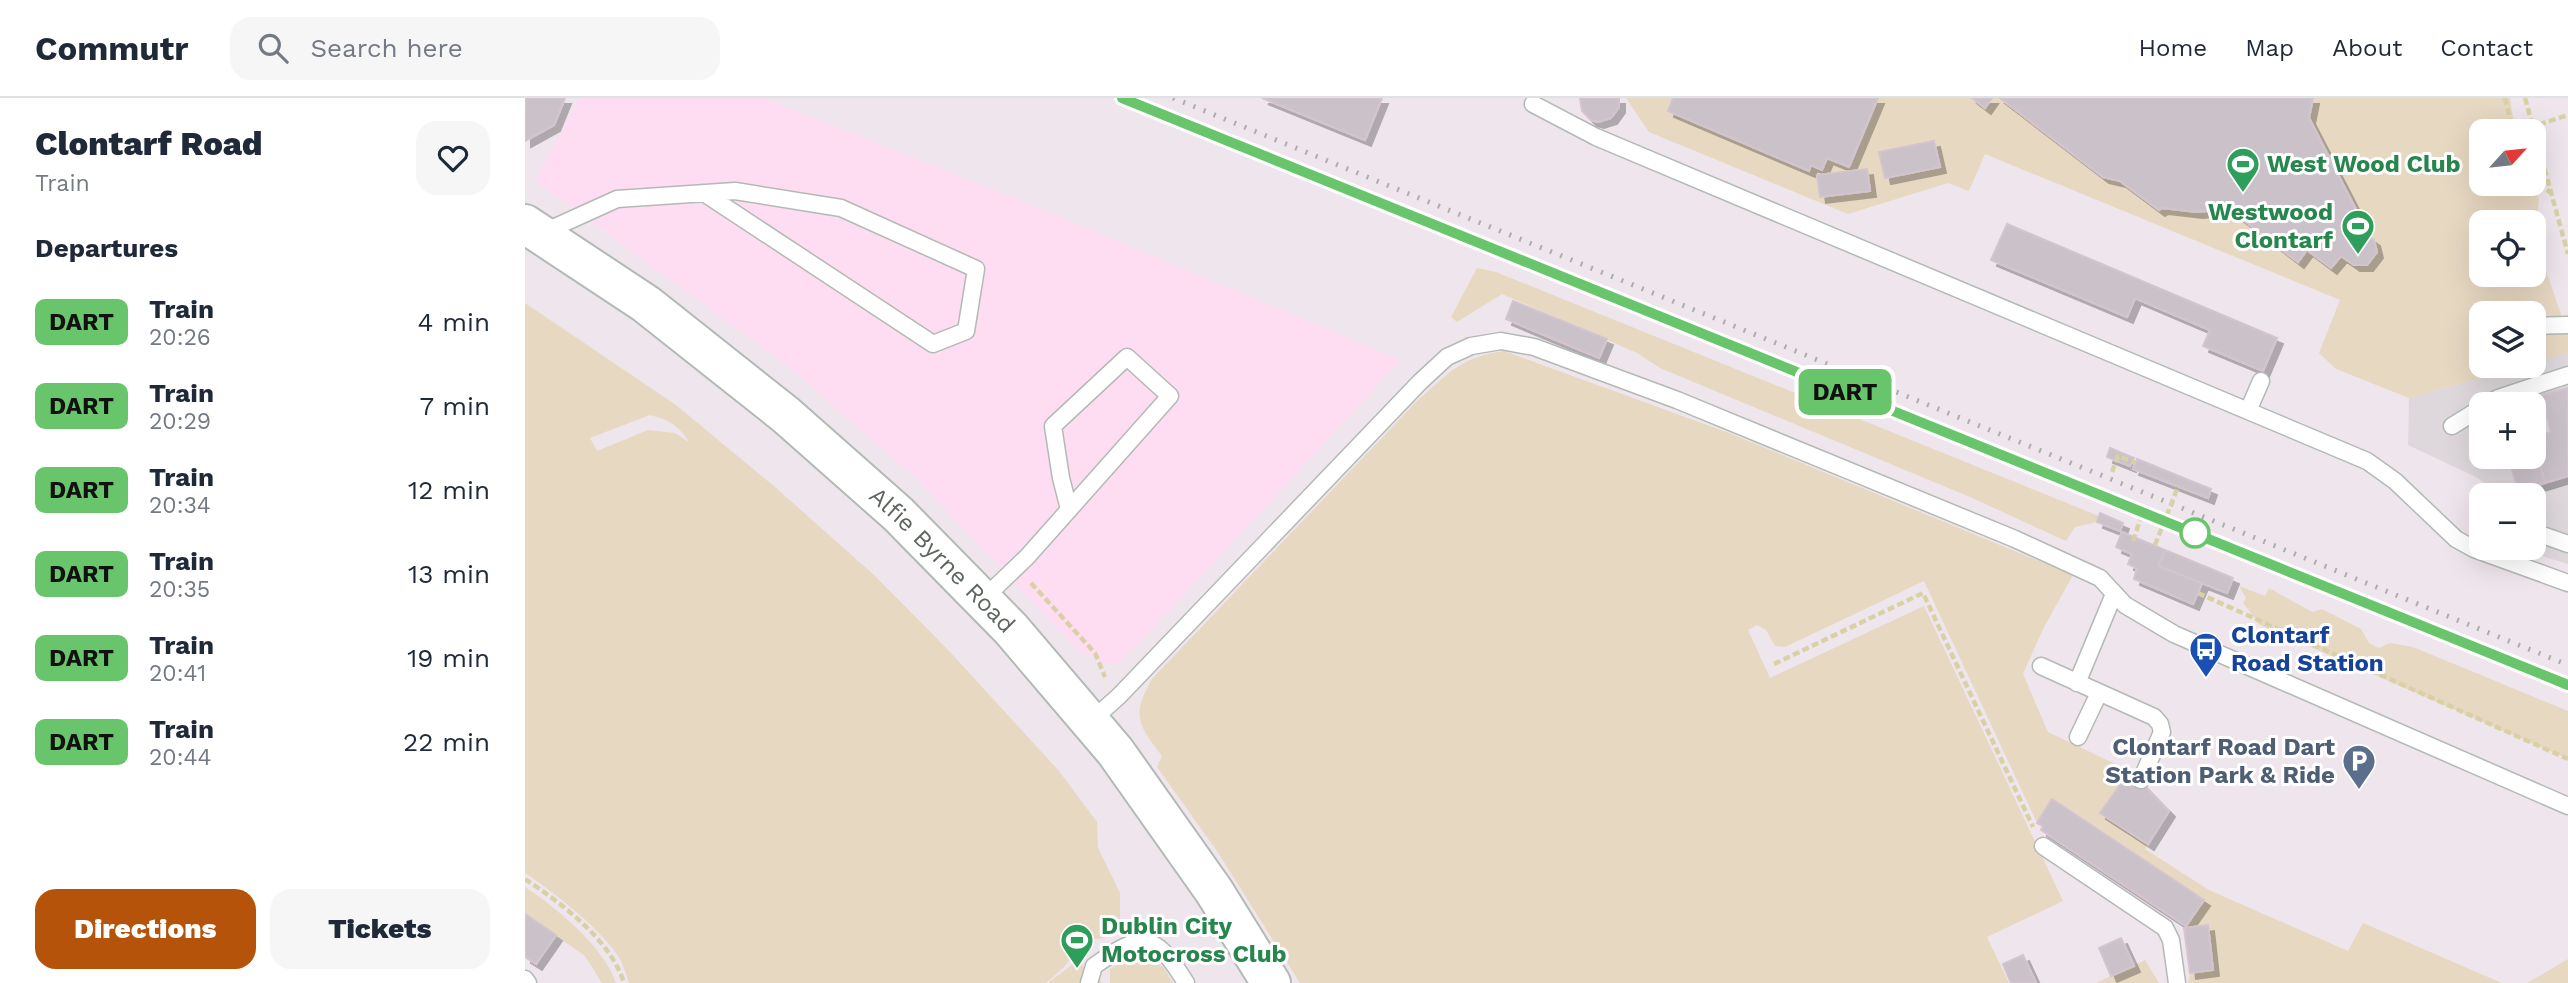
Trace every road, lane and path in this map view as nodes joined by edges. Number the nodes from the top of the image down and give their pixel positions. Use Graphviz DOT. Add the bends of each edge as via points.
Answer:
graph roads {
  1 [pos="2505,98"];
  2 [pos="2525,98"];
  3 [pos="1533,104"];
  4 [pos="2568,115"];
  5 [pos="2510,119"];
  6 [pos="2531,119"];
  7 [pos="2546,123"];
  8 [pos="2546,175"];
  9 [pos="2546,189"];
  10 [pos="704,193"];
  11 [pos="2551,193"];
  12 [pos="532,229"];
  13 [pos="2568,254"];
  14 [pos="2568,325"];
  15 [pos="2546,326"];
  16 [pos="2568,375"];
  17 [pos="2262,382"];
  18 [pos="2516,392"];
  19 [pos="2248,411"];
  20 [pos="2469,415"];
  21 [pos="2452,426"];
  22 [pos="2135,463"];
  23 [pos="2112,472"];
  24 [pos="2178,487"];
  25 [pos="1069,509"];
  26 [pos="2140,520"];
  27 [pos="2546,536"];
  28 [pos="2133,541"];
  29 [pos="2568,544"];
  30 [pos="2155,545"];
  31 [pos="1017,566"];
  32 [pos="2568,583"];
  33 [pos="2198,593"];
  34 [pos="2114,594"];
  35 [pos="982,600"];
  36 [pos="1774,664"];
  37 [pos="2042,666"];
  38 [pos="1104,672"];
  39 [pos="2077,682"];
  40 [pos="2099,692"];
  41 [pos="1090,722"];
  42 [pos="2078,737"];
  43 [pos="2568,759"];
  44 [pos="2141,780"];
  45 [pos="2568,806"];
  46 [pos="2043,846"];
  47 [pos="525,879"];
  48 [pos="624,983"];
  49 [pos="1089,983"];
  50 [pos="1186,983"];
  51 [pos="1271,983"];
  52 [pos="2177,983"];
  1 -- 5 [label="path"];
  2 -- 6 [label="path"];
  3 -- 19 [label="lane" via="1596,137"];
  4 -- 7 [label="path"];
  8 -- 11 [label="path"];
  9 -- 11 [label="path"];
  10 -- 10 [label="lane" via="735,191 841,208 976,270 966,331 933,344"];
  10 -- 12 [label="lane" via="617,199"];
  11 -- 13 [label="path"];
  12 -- 35 [label="main road, Alfie Byrne Road" via="646,304 786,415 898,514"];
  14 -- 15 [label="lane"];
  16 -- 18 [label="lane"];
  17 -- 19 [label="lane"];
  19 -- 32 [label="lane" via="2367,461 2456,539"];
  20 -- 21 [label="lane"];
  22 -- 23 [label="path" via="2118,456"];
  24 -- 30 [label="path, bridge"];
  25 -- 25 [label="lane" via="1170,396 1127,358 1053,426"];
  25 -- 31 [label="lane"];
  26 -- 28 [label="path"];
  27 -- 29 [label="lane"];
  31 -- 35 [label="lane"];
  31 -- 38 [label="path" via="1095,653"];
  33 -- 43 [label="path"];
  34 -- 39 [label="lane"];
  34 -- 41 [label="lane" via="2100,578 2015,539 1677,400 1534,347 1501,341 1471,346 1447,357 1420,382"];
  34 -- 45 [label="lane" via="2174,634"];
  35 -- 41 [label="main road, Alfie Byrne Road"];
  36 -- 46 [label="path" via="1923,593"];
  37 -- 39 [label="lane"];
  39 -- 40 [label="lane"];
  40 -- 42 [label="lane"];
  40 -- 44 [label="lane" via="2154,716 2160,723 2162,732"];
  41 -- 51 [label="main road, Alfie Byrne Road" via="1214,891"];
  46 -- 52 [label="lane" via="2165,928"];
  47 -- 48 [label="path" via="606,947"];
  49 -- 50 [label="lane" via="1094,966 1130,942 1147,942 1161,948"];
}
